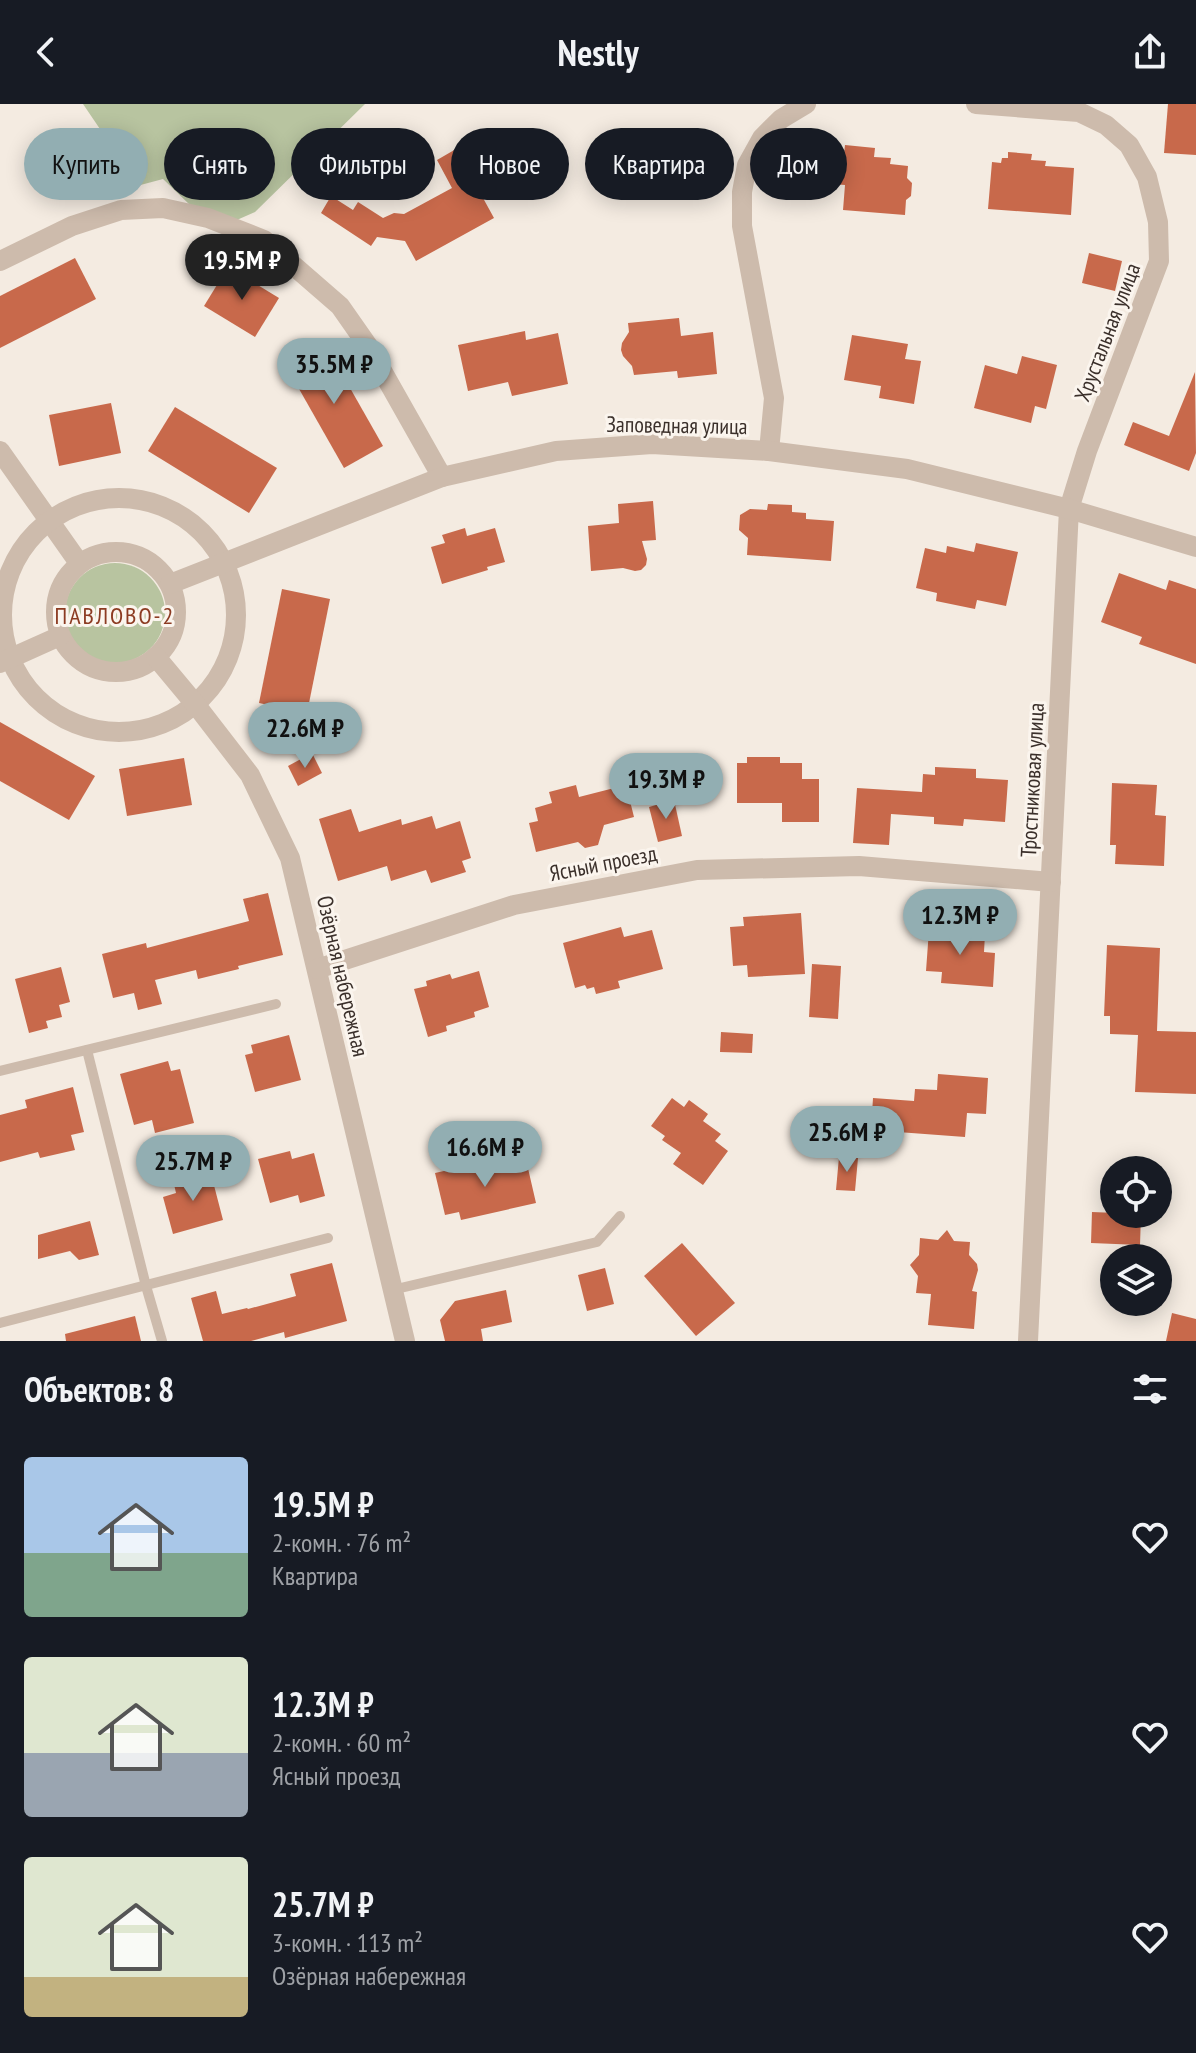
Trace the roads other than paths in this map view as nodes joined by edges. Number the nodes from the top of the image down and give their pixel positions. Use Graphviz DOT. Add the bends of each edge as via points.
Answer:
graph roads {
  1 [pos="806,104"];
  2 [pos="976,104"];
  3 [pos="0,261"];
  4 [pos="0,451"];
  5 [pos="769,451"];
  6 [pos="442,477"];
  7 [pos="1069,509"];
  8 [pos="49,520"];
  9 [pos="1196,547"];
  10 [pos="79,563"];
  11 [pos="226,564"];
  12 [pos="170,584"];
  13 [pos="60,636"];
  14 [pos="156,657"];
  15 [pos="5,662"];
  16 [pos="196,705"];
  17 [pos="1051,882"];
  18 [pos="317,969"];
  19 [pos="276,1004"];
  20 [pos="87,1050"];
  21 [pos="0,1071"];
  22 [pos="620,1216"];
  23 [pos="328,1238"];
  24 [pos="146,1286"];
  25 [pos="392,1290"];
  26 [pos="0,1323"];
  27 [pos="162,1341"];
  28 [pos="405,1341"];
  29 [pos="1028,1341"];
  1 -- 5 [label="street" via="762,138 747,165 742,192 742,226 774,398"];
  2 -- 7 [label="street, Хрустальная улица" via="1079,112 1106,125 1129,145 1147,177 1158,222 1159,261"];
  3 -- 6 [label="street" via="72,226 121,210 163,208 208,218 264,240 340,306"];
  4 -- 8 [label="street"];
  5 -- 6 [label="street, Заповедная улица" via="652,444 556,451"];
  5 -- 7 [label="street, Заповедная улица" via="907,469"];
  6 -- 11 [label="street, Заповедная улица"];
  7 -- 9 [label="street, Заповедная улица"];
  7 -- 17 [label="street, Тростниковая улица"];
  8 -- 10 [label="street"];
  8 -- 11 [label="street" via="84,502 126,497 166,507 201,530"];
  8 -- 15 [label="street" via="25,543 10,570 2,600"];
  10 -- 12 [label="street" via="98,553 119,551 158,567"];
  10 -- 13 [label="street" via="57,596"];
  11 -- 12 [label="street, Заповедная улица"];
  11 -- 16 [label="street" via="236,601 235,639 221,675"];
  12 -- 14 [label="street" via="176,623"];
  13 -- 14 [label="street" via="72,655 92,668 114,673 137,669"];
  13 -- 15 [label="street"];
  14 -- 16 [label="street, Озёрная набережная"];
  15 -- 16 [label="street" via="58,716 92,730 129,733 165,724"];
  16 -- 18 [label="street, Озёрная набережная" via="250,775 290,858"];
  17 -- 18 [label="street, Ясный проезд" via="859,866 697,870 514,905"];
  17 -- 29 [label="street, Тростниковая улица"];
  18 -- 25 [label="street, Озёрная набережная"];
  19 -- 20 [label="lane"];
  20 -- 21 [label="lane"];
  20 -- 24 [label="lane"];
  22 -- 25 [label="lane" via="597,1242"];
  23 -- 24 [label="lane"];
  24 -- 26 [label="lane"];
  24 -- 27 [label="lane"];
  25 -- 28 [label="street, Озёрная набережная"];
}
